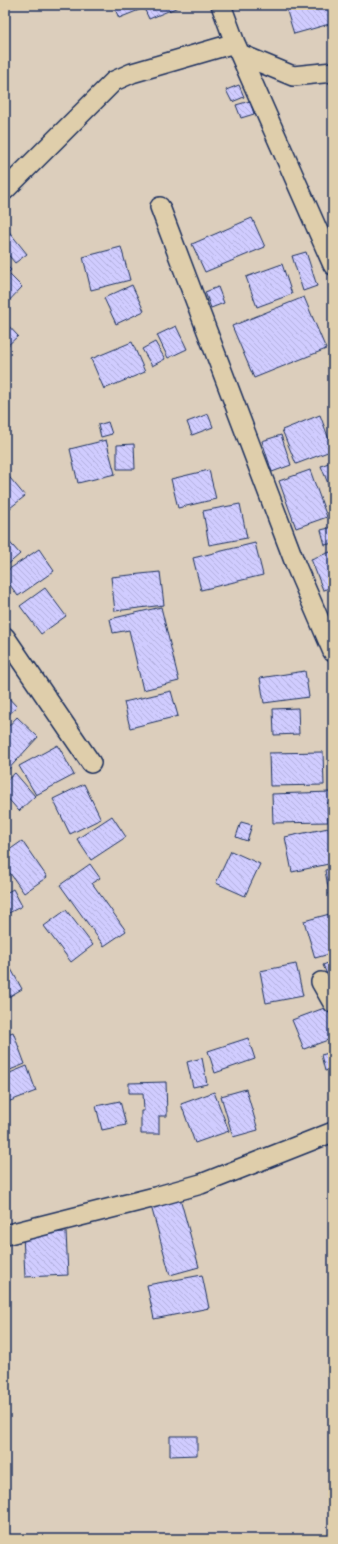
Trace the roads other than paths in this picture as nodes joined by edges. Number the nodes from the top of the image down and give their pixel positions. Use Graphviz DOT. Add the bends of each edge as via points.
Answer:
graph roads {
  1 [pos="221,5"];
  2 [pos="238,48"];
  3 [pos="333,72"];
  4 [pos="5,190"];
  5 [pos="160,207"];
  6 [pos="333,265"];
  7 [pos="5,637"];
  8 [pos="333,652"];
  9 [pos="91,763"];
  10 [pos="320,982"];
  11 [pos="333,1003"];
  12 [pos="333,1132"];
  13 [pos="5,1235"];
  1 -- 2 [label="street"];
  2 -- 3 [label="street" via="293,76"];
  2 -- 4 [label="street" via="132,73 114,81"];
  2 -- 6 [label="street"];
  5 -- 8 [label="street" via="296,566"];
  7 -- 9 [label="street"];
  10 -- 11 [label="street"];
  12 -- 13 [label="street" via="201,1184"];
}
